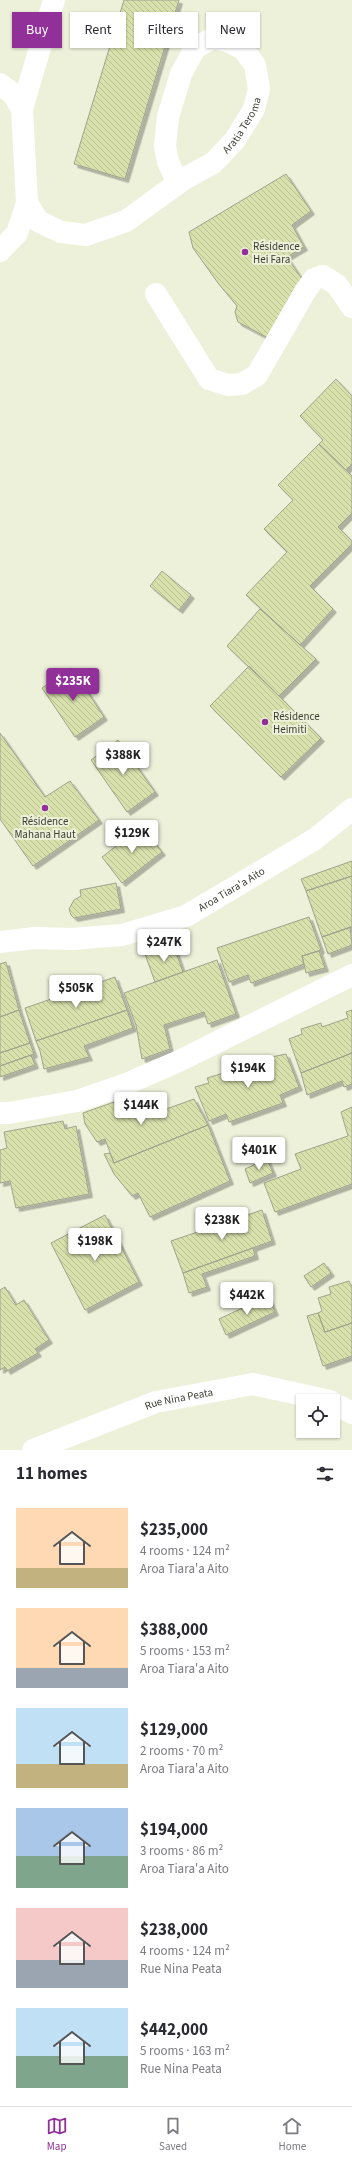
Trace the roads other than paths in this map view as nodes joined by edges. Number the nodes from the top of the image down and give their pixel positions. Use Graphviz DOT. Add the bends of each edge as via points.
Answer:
graph roads {
  1 [pos="54,0"];
  2 [pos="0,84"];
  3 [pos="22,109"];
  4 [pos="178,183"];
  5 [pos="27,203"];
  6 [pos="0,251"];
  7 [pos="156,294"];
  8 [pos="352,307"];
  9 [pos="352,809"];
  10 [pos="0,942"];
  11 [pos="352,975"];
  12 [pos="0,1113"];
  13 [pos="298,1394"];
  14 [pos="340,1407"];
  15 [pos="352,1413"];
  16 [pos="33,1450"];
  1 -- 3 [label="street"];
  2 -- 3 [label="street" via="13,94"];
  3 -- 5 [label="street, Aratia Teroma"];
  4 -- 4 [label="street, Aratia Teroma" via="213,163 235,140 254,109 259,89 255,65 243,49 227,41 213,38 194,48 181,74 168,117 165,146 168,162"];
  4 -- 5 [label="street, Aratia Teroma" via="126,221 86,235 61,232 38,222"];
  5 -- 6 [label="street" via="17,232"];
  7 -- 8 [label="street" via="209,379 228,385 242,384 257,375 314,280 324,276 337,286"];
  9 -- 10 [label="street, Aroa Tiara'a Aito" via="315,839 186,916 122,935"];
  11 -- 12 [label="street" via="179,1061 124,1085 77,1101"];
  13 -- 16 [label="street, Rue Nina Peata" via="252,1384 156,1402"];
  14 -- 15 [label="street"];
}
